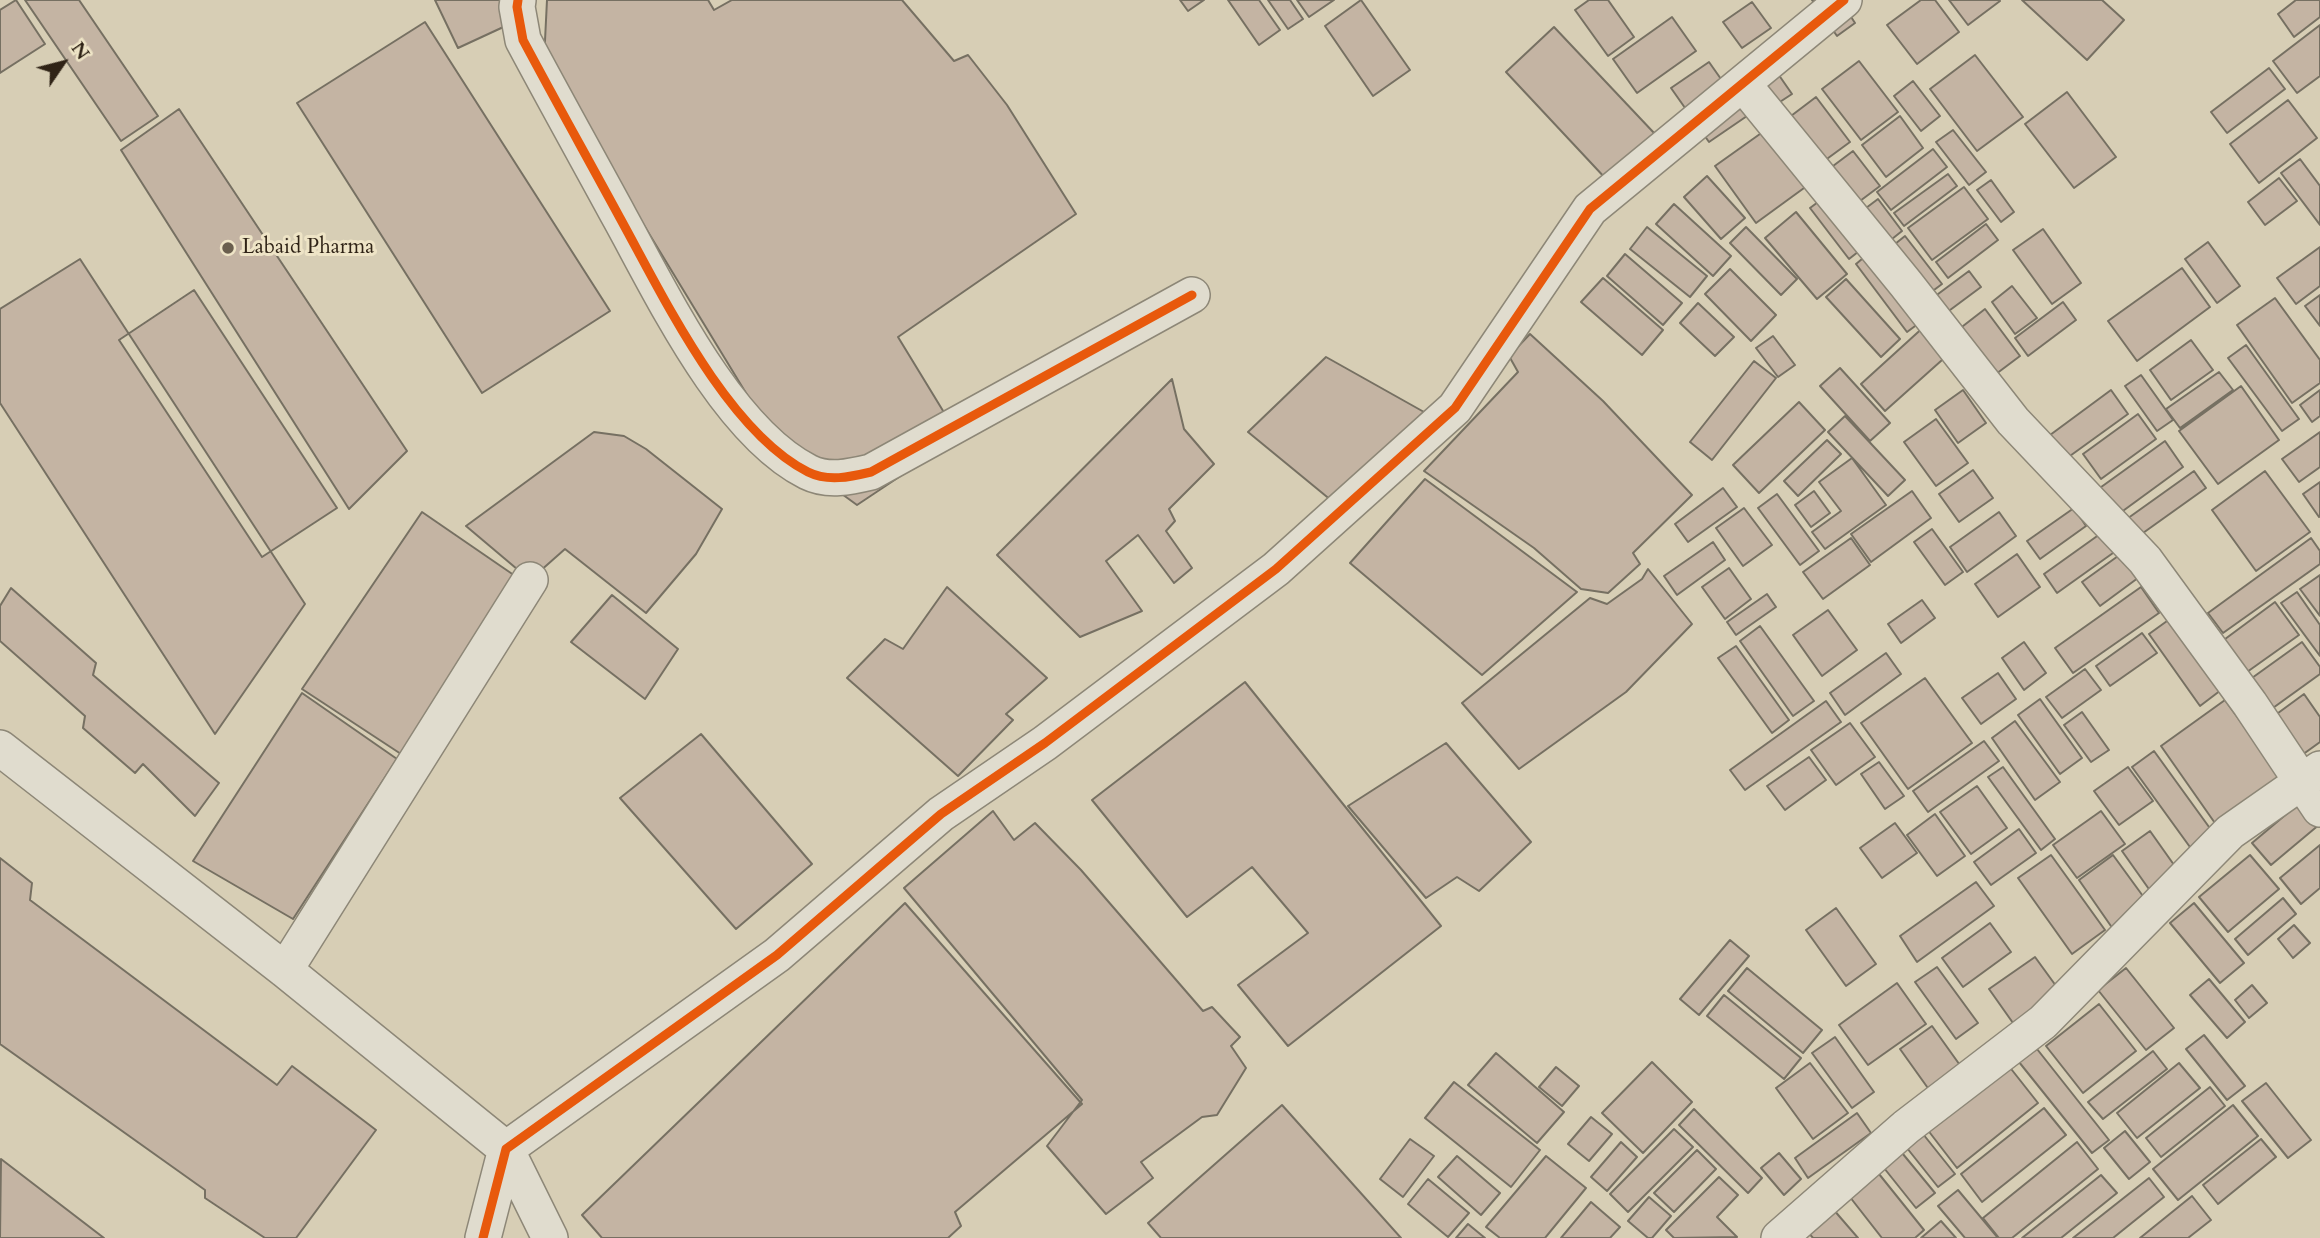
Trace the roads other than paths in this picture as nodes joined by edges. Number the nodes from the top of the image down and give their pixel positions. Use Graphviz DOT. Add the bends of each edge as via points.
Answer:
graph roads {
  1 [pos="518,0"];
  2 [pos="1844,0"];
  3 [pos="1743,84"];
  4 [pos="1192,295"];
  5 [pos="530,580"];
  6 [pos="0,748"];
  7 [pos="2314,787"];
  8 [pos="285,970"];
  9 [pos="506,1149"];
  10 [pos="483,1238"];
  11 [pos="550,1238"];
  12 [pos="1779,1238"];
  1 -- 4 [label="street" via="523,40 700,359 742,416 780,454 811,474 841,479 871,472"];
  2 -- 3 [label="street"];
  3 -- 7 [label="street" via="2013,421 2145,559"];
  3 -- 9 [label="street" via="1590,208 1455,408 1276,569 1045,743 941,814 777,955"];
  5 -- 8 [label="street"];
  6 -- 8 [label="street"];
  7 -- 12 [label="street" via="2230,832 2043,1022 1906,1127"];
  8 -- 9 [label="street"];
  9 -- 10 [label="street"];
  9 -- 11 [label="street"];
}
